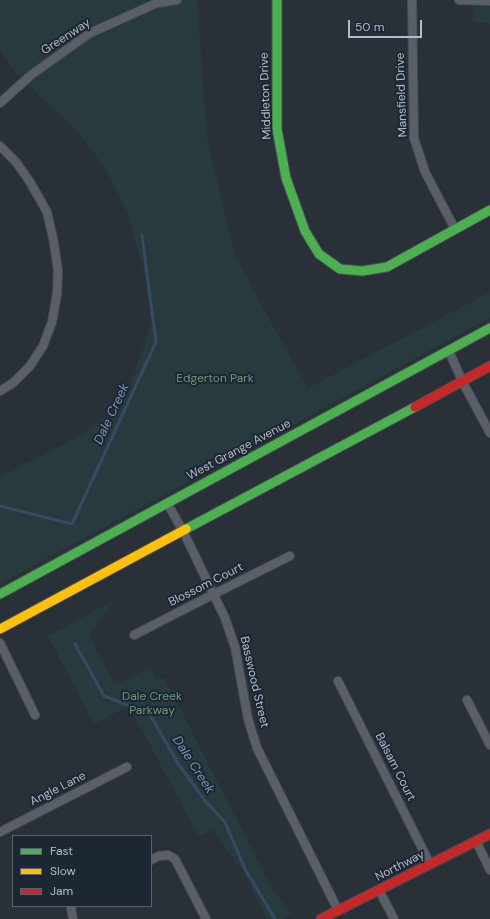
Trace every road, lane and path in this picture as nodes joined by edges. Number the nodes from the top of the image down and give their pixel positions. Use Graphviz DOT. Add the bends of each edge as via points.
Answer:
graph roads {
  1 [pos="177,0"];
  2 [pos="277,0"];
  3 [pos="412,0"];
  4 [pos="459,0"];
  5 [pos="490,2"];
  6 [pos="0,103"];
  7 [pos="0,146"];
  8 [pos="490,210"];
  9 [pos="455,229"];
  10 [pos="490,328"];
  11 [pos="449,351"];
  12 [pos="490,366"];
  13 [pos="462,381"];
  14 [pos="0,391"];
  15 [pos="490,433"];
  16 [pos="167,503"];
  17 [pos="183,531"];
  18 [pos="290,556"];
  19 [pos="0,594"];
  20 [pos="214,594"];
  21 [pos="0,629"];
  22 [pos="134,635"];
  23 [pos="1,647"];
  24 [pos="338,681"];
  25 [pos="467,700"];
  26 [pos="35,715"];
  27 [pos="490,745"];
  28 [pos="127,767"];
  29 [pos="0,832"];
  30 [pos="490,834"];
  31 [pos="476,841"];
  32 [pos="152,860"];
  33 [pos="430,864"];
  34 [pos="490,870"];
  35 [pos="379,890"];
  36 [pos="72,907"];
  37 [pos="338,910"];
  38 [pos="73,919"];
  39 [pos="206,919"];
  40 [pos="321,919"];
  41 [pos="394,919"];
  1 -- 6 [label="street, Greenway" via="157,3 90,34 31,75"];
  2 -- 9 [label="street, Middleton Drive" via="277,129 286,178 305,231 320,254 340,269 362,271 387,267"];
  3 -- 9 [label="street, Mansfield Drive" via="414,138 425,172"];
  4 -- 5 [label="street"];
  7 -- 14 [label="street" via="27,177 46,212 58,270 52,322 43,346 30,366 13,383"];
  8 -- 9 [label="street"];
  10 -- 11 [label="street, West Grange Avenue"];
  11 -- 13 [label="street"];
  11 -- 16 [label="street, West Grange Avenue"];
  12 -- 13 [label="street"];
  13 -- 15 [label="street"];
  13 -- 17 [label="street"];
  16 -- 17 [label="street, Basswood Street"];
  16 -- 19 [label="street, West Grange Avenue"];
  17 -- 20 [label="street, Basswood Street"];
  17 -- 21 [label="street"];
  18 -- 20 [label="street, Blossom Court"];
  20 -- 22 [label="street, Blossom Court"];
  20 -- 37 [label="street, Basswood Street" via="235,647 248,719 257,748"];
  23 -- 26 [label="street"];
  24 -- 33 [label="street, Balsam Court"];
  25 -- 27 [label="street"];
  28 -- 29 [label="street, Angle Lane"];
  30 -- 31 [label="street, Northway"];
  31 -- 33 [label="street, Northway"];
  31 -- 34 [label="street"];
  32 -- 39 [label="street" via="168,855 175,859"];
  33 -- 35 [label="street, Northway"];
  35 -- 37 [label="street, Northway"];
  35 -- 41 [label="street"];
  36 -- 38 [label="street"];
  37 -- 40 [label="street, Northway"];
}
